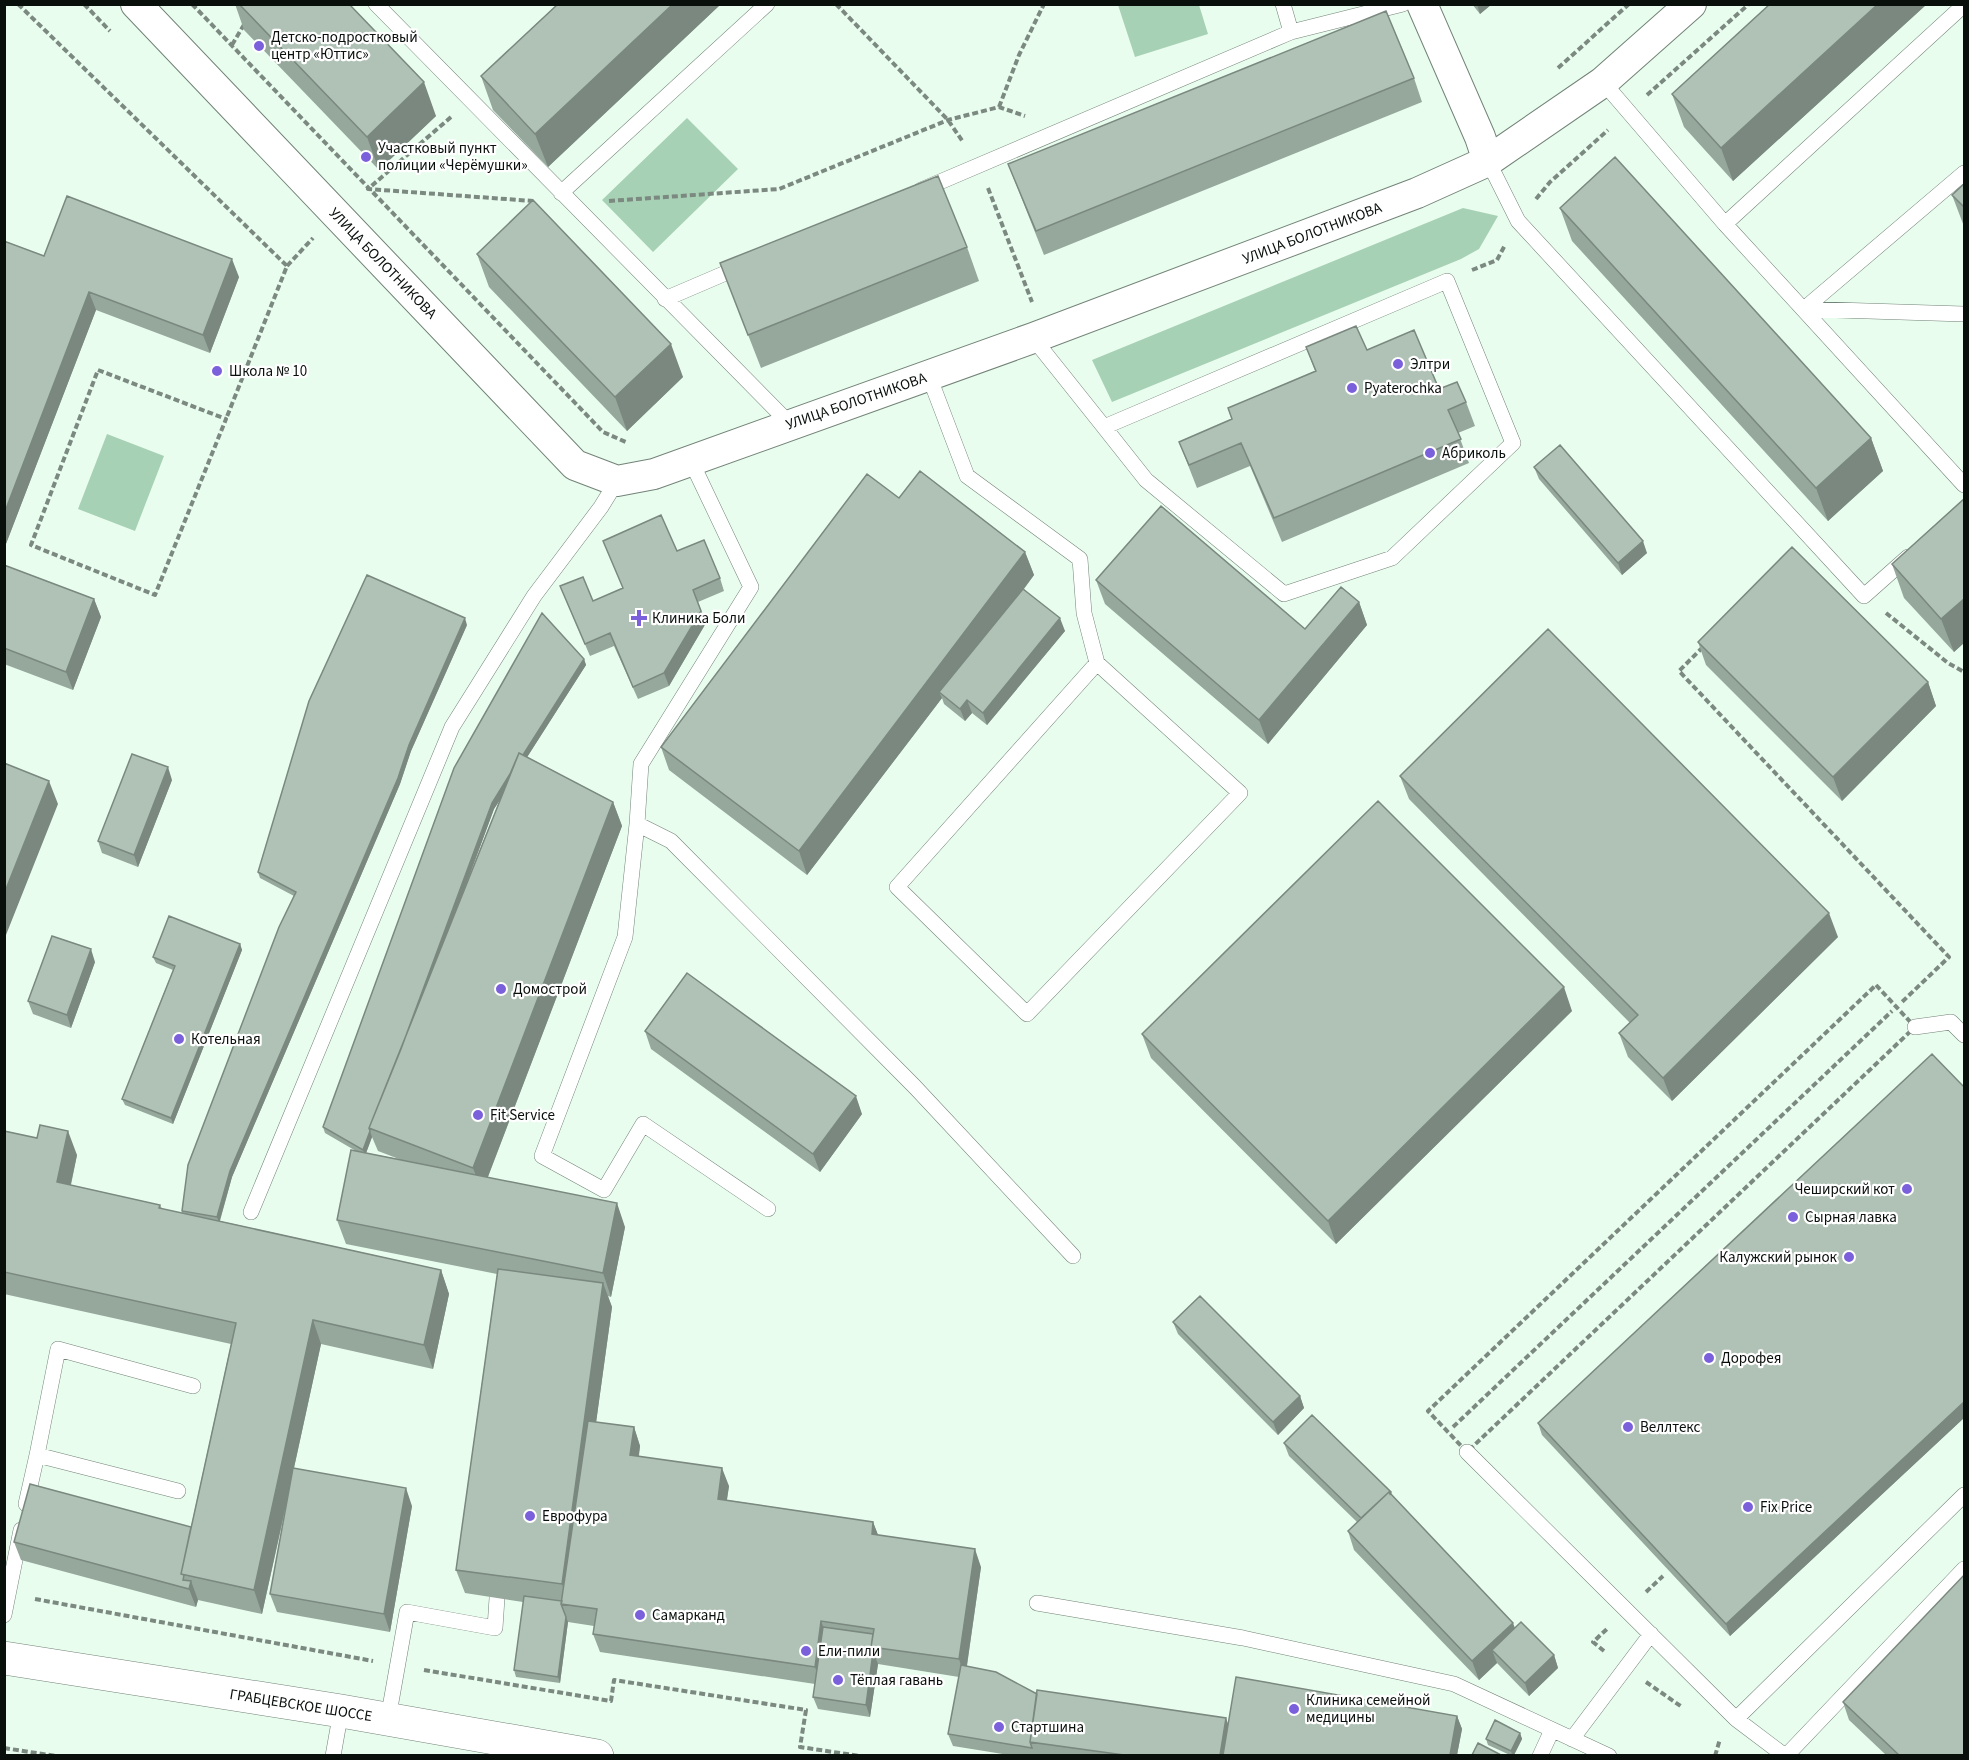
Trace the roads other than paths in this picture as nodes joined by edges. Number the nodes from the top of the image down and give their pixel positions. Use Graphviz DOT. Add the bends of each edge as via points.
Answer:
graph roads {
  1 [pos="136,4"];
  2 [pos="376,4"];
  3 [pos="767,4"];
  4 [pos="1283,4"];
  5 [pos="1403,4"];
  6 [pos="1422,4"];
  7 [pos="1691,4"];
  8 [pos="1965,5"];
  9 [pos="1291,32"];
  10 [pos="1603,82"];
  11 [pos="1488,161"];
  12 [pos="1965,172"];
  13 [pos="561,193"];
  14 [pos="903,197"];
  15 [pos="1725,224"];
  16 [pos="752,262"];
  17 [pos="665,299"];
  18 [pos="1804,309"];
  19 [pos="1965,314"];
  20 [pos="1033,338"];
  21 [pos="929,376"];
  22 [pos="790,424"];
  23 [pos="1104,427"];
  24 [pos="691,461"];
  25 [pos="617,481"];
  26 [pos="1965,485"];
  27 [pos="1923,544"];
  28 [pos="1097,663"];
  29 [pos="637,824"];
  30 [pos="1915,1027"];
  31 [pos="1965,1035"];
  32 [pos="768,1209"];
  33 [pos="251,1212"];
  34 [pos="1073,1256"];
  35 [pos="193,1386"];
  36 [pos="1467,1452"];
  37 [pos="37,1455"];
  38 [pos="178,1491"];
  39 [pos="1965,1495"];
  40 [pos="1965,1569"];
  41 [pos="497,1598"];
  42 [pos="1037,1603"];
  43 [pos="4,1615"];
  44 [pos="1651,1634"];
  45 [pos="4,1658"];
  46 [pos="340,1712"];
  47 [pos="388,1719"];
  48 [pos="1736,1719"];
  49 [pos="1552,1730"];
  50 [pos="1572,1739"];
  51 [pos="1599,1754"];
  52 [pos="333,1755"];
  53 [pos="597,1755"];
  54 [pos="1540,1755"];
  55 [pos="1786,1755"];
  1 -- 25 [label="street, УЛИЦА БОЛОТНИКОВА" via="575,465"];
  2 -- 13 [label="lane"];
  3 -- 13 [label="lane"];
  4 -- 9 [label="lane"];
  5 -- 9 [label="lane"];
  6 -- 11 [label="street"];
  7 -- 10 [label="street, УЛИЦА БОЛОТНИКОВА"];
  8 -- 15 [label="lane"];
  9 -- 14 [label="lane"];
  10 -- 11 [label="street, УЛИЦА БОЛОТНИКОВА"];
  10 -- 15 [label="lane"];
  11 -- 20 [label="street, УЛИЦА БОЛОТНИКОВА" via="1417,193"];
  11 -- 27 [label="lane" via="1518,221 1864,596"];
  12 -- 18 [label="lane"];
  13 -- 17 [label="lane"];
  15 -- 18 [label="lane"];
  16 -- 17 [label="lane"];
  17 -- 22 [label="lane"];
  18 -- 19 [label="lane"];
  18 -- 26 [label="lane"];
  20 -- 21 [label="street, УЛИЦА БОЛОТНИКОВА"];
  20 -- 23 [label="lane"];
  21 -- 22 [label="street, УЛИЦА БОЛОТНИКОВА"];
  21 -- 28 [label="lane" via="967,476 1080,559 1084,613"];
  22 -- 24 [label="street, УЛИЦА БОЛОТНИКОВА"];
  23 -- 23 [label="lane" via="1447,281 1513,443 1392,558 1284,594 1146,480"];
  24 -- 25 [label="street, УЛИЦА БОЛОТНИКОВА"];
  24 -- 29 [label="lane" via="751,587 641,764"];
  25 -- 33 [label="lane" via="534,596 452,727"];
  28 -- 28 [label="lane" via="1240,793 1027,1014 897,887"];
  29 -- 32 [label="lane" via="625,937 542,1156 604,1190 643,1124"];
  29 -- 34 [label="lane" via="671,841 915,1087"];
  30 -- 31 [label="lane" via="1951,1022"];
  35 -- 37 [label="lane" via="58,1349"];
  36 -- 44 [label="lane"];
  37 -- 38 [label="lane"];
  37 -- 43 [label="lane"];
  39 -- 48 [label="lane"];
  40 -- 55 [label="lane"];
  41 -- 47 [label="lane" via="495,1628 407,1612"];
  42 -- 49 [label="lane" via="1243,1638 1454,1684"];
  44 -- 48 [label="lane"];
  44 -- 50 [label="lane"];
  45 -- 46 [label="main road, ГРАБЦЕВСКОЕ ШОССЕ"];
  46 -- 47 [label="main road, ГРАБЦЕВСКОЕ ШОССЕ"];
  46 -- 52 [label="lane"];
  47 -- 53 [label="main road, ГРАБЦЕВСКОЕ ШОССЕ"];
  48 -- 55 [label="lane"];
  49 -- 50 [label="lane"];
  49 -- 54 [label="lane"];
  50 -- 51 [label="lane"];
}
